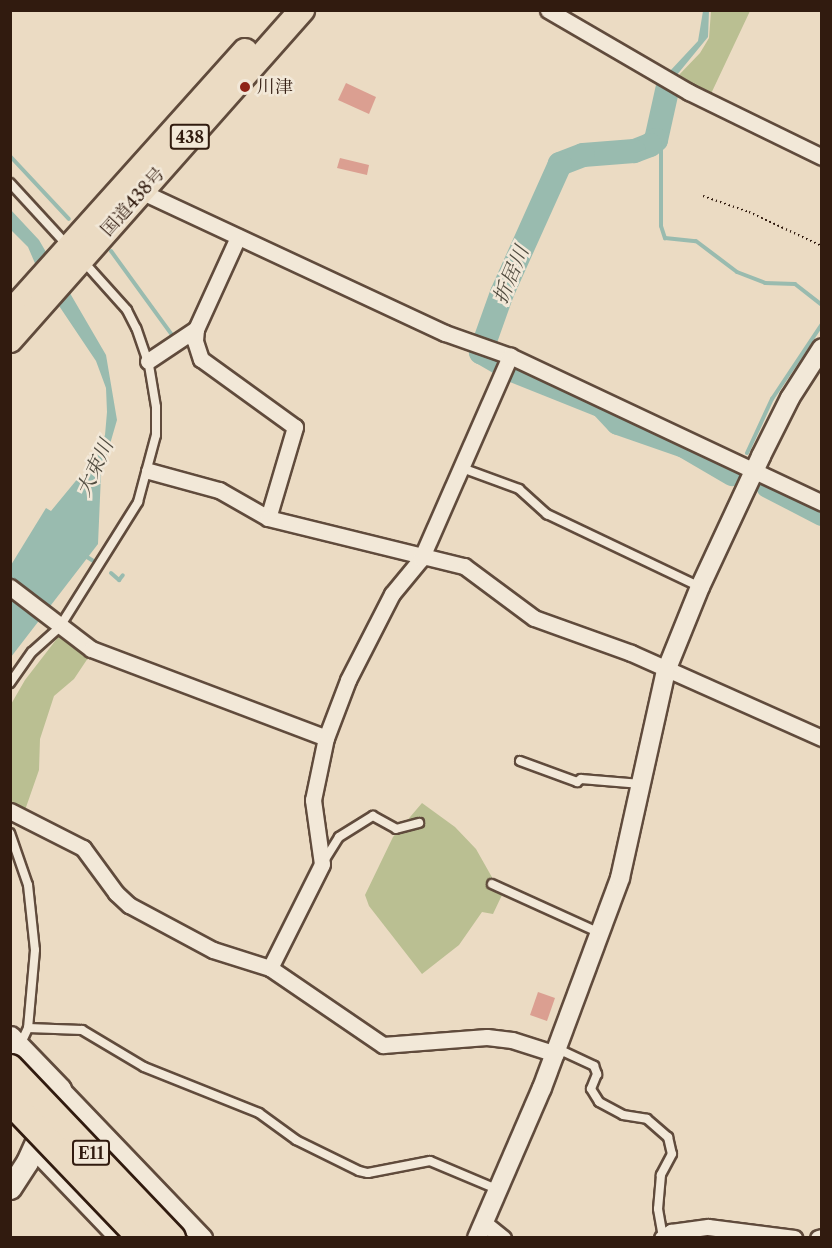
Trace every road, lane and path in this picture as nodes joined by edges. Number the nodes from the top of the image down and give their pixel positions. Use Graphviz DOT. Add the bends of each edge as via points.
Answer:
graph roads {
  1 [pos="281,10"];
  2 [pos="302,10"];
  3 [pos="548,10"];
  4 [pos="822,157"];
  5 [pos="10,183"];
  6 [pos="134,187"];
  7 [pos="703,196"];
  8 [pos="238,237"];
  9 [pos="822,246"];
  10 [pos="73,255"];
  11 [pos="15,312"];
  12 [pos="196,329"];
  13 [pos="10,340"];
  14 [pos="822,348"];
  15 [pos="148,361"];
  16 [pos="507,362"];
  17 [pos="462,468"];
  18 [pos="149,471"];
  19 [pos="754,472"];
  20 [pos="822,503"];
  21 [pos="268,518"];
  22 [pos="421,559"];
  23 [pos="700,586"];
  24 [pos="10,587"];
  25 [pos="53,623"];
  26 [pos="666,671"];
  27 [pos="10,683"];
  28 [pos="326,738"];
  29 [pos="822,738"];
  30 [pos="520,762"];
  31 [pos="642,784"];
  32 [pos="10,811"];
  33 [pos="419,823"];
  34 [pos="10,833"];
  35 [pos="322,864"];
  36 [pos="492,884"];
  37 [pos="601,933"];
  38 [pos="270,968"];
  39 [pos="17,1044"];
  40 [pos="557,1051"];
  41 [pos="60,1089"];
  42 [pos="10,1101"];
  43 [pos="32,1149"];
  44 [pos="10,1188"];
  45 [pos="499,1190"];
  46 [pos="480,1230"];
  47 [pos="663,1237"];
  48 [pos="117,1238"];
  49 [pos="141,1238"];
  50 [pos="172,1238"];
  51 [pos="203,1238"];
  52 [pos="503,1238"];
  53 [pos="794,1238"];
  1 -- 6 [label="highway, 国道438号 / 438"];
  2 -- 6 [label="highway, 国道438号 / 438"];
  3 -- 4 [label="street" via="670,81"];
  5 -- 10 [label="lane"];
  6 -- 8 [label="street"];
  6 -- 10 [label="highway, 国道438号 / 438"];
  7 -- 9 [label="path"];
  8 -- 12 [label="street"];
  8 -- 16 [label="street" via="445,333 484,345"];
  10 -- 11 [label="highway, 国道438号 / 438"];
  10 -- 15 [label="lane" via="127,310"];
  11 -- 13 [label="highway, 国道438号 / 438"];
  12 -- 15 [label="street"];
  12 -- 21 [label="street" via="201,359 295,428"];
  14 -- 19 [label="street" via="790,398"];
  15 -- 18 [label="lane" via="156,407"];
  16 -- 17 [label="street"];
  16 -- 19 [label="street"];
  17 -- 22 [label="street"];
  17 -- 23 [label="lane" via="519,489 548,514"];
  18 -- 21 [label="street" via="219,490"];
  18 -- 25 [label="lane" via="138,502"];
  19 -- 20 [label="street"];
  19 -- 23 [label="street"];
  21 -- 22 [label="street"];
  22 -- 26 [label="street" via="475,572 519,611"];
  22 -- 28 [label="street" via="392,594 348,680"];
  23 -- 26 [label="street"];
  24 -- 25 [label="street"];
  25 -- 27 [label="lane"];
  25 -- 28 [label="street" via="91,650 118,662"];
  26 -- 29 [label="street"];
  26 -- 31 [label="street"];
  28 -- 35 [label="street" via="313,800"];
  30 -- 31 [label="lane" via="577,782 580,779"];
  31 -- 37 [label="street" via="631,838"];
  32 -- 38 [label="street" via="83,848 116,893 129,904 213,950"];
  33 -- 35 [label="lane" via="396,829 373,816 339,837"];
  34 -- 39 [label="lane" via="33,916 35,950"];
  35 -- 38 [label="street"];
  36 -- 37 [label="lane"];
  37 -- 40 [label="street"];
  38 -- 40 [label="street" via="382,1045 487,1037"];
  39 -- 41 [label="main road"];
  39 -- 45 [label="lane" via="82,1030 154,1071 259,1113 296,1140 359,1171 368,1173 430,1161"];
  39 -- 50 [label="highway, E11, bridge"];
  40 -- 45 [label="street"];
  40 -- 47 [label="lane" via="597,1069 591,1089 599,1102 623,1115 647,1119 668,1137 672,1154 662,1175 658,1209"];
  41 -- 43 [label="main road"];
  41 -- 51 [label="street"];
  42 -- 49 [label="highway, E11, bridge"];
  43 -- 44 [label="main road"];
  43 -- 48 [label="street"];
  45 -- 46 [label="street"];
  46 -- 52 [label="street"];
  47 -- 53 [label="street" via="708,1227"];
}
